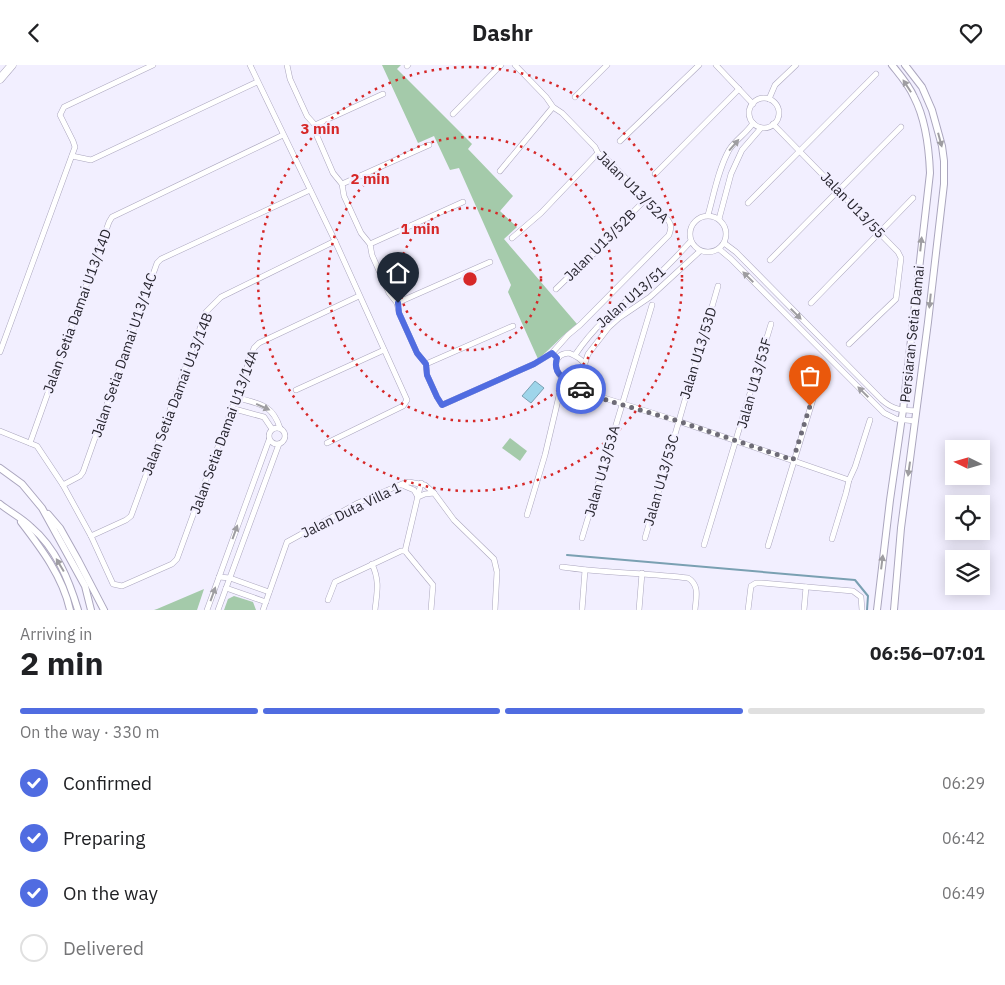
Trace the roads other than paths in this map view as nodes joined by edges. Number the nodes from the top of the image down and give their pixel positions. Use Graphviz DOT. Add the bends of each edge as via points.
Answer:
graph roads {
  1 [pos="12,65"];
  2 [pos="153,65"];
  3 [pos="250,65"];
  4 [pos="288,65"];
  5 [pos="501,65"];
  6 [pos="515,65"];
  7 [pos="607,65"];
  8 [pos="699,65"];
  9 [pos="716,65"];
  10 [pos="796,65"];
  11 [pos="892,65"];
  12 [pos="905,65"];
  13 [pos="876,74"];
  14 [pos="0,79"];
  15 [pos="257,82"];
  16 [pos="739,89"];
  17 [pos="383,94"];
  18 [pos="575,97"];
  19 [pos="769,99"];
  20 [pos="753,104"];
  21 [pos="552,107"];
  22 [pos="453,114"];
  23 [pos="753,123"];
  24 [pos="774,124"];
  25 [pos="316,125"];
  26 [pos="901,127"];
  27 [pos="761,128"];
  28 [pos="283,135"];
  29 [pos="620,141"];
  30 [pos="429,145"];
  31 [pos="799,152"];
  32 [pos="598,153"];
  33 [pos="72,156"];
  34 [pos="500,171"];
  35 [pos="654,174"];
  36 [pos="342,184"];
  37 [pos="310,190"];
  38 [pos="839,190"];
  39 [pos="913,198"];
  40 [pos="644,201"];
  41 [pos="463,202"];
  42 [pos="748,203"];
  43 [pos="708,215"];
  44 [pos="719,219"];
  45 [pos="880,233"];
  46 [pos="512,238"];
  47 [pos="334,241"];
  48 [pos="691,241"];
  49 [pos="724,243"];
  50 [pos="370,244"];
  51 [pos="719,249"];
  52 [pos="700,251"];
  53 [pos="770,260"];
  54 [pos="490,261"];
  55 [pos="718,286"];
  56 [pos="556,289"];
  57 [pos="359,296"];
  58 [pos="398,303"];
  59 [pos="811,303"];
  60 [pos="652,305"];
  61 [pos="771,324"];
  62 [pos="513,326"];
  63 [pos="849,344"];
  64 [pos="384,350"];
  65 [pos="0,352"];
  66 [pos="552,353"];
  67 [pos="575,355"];
  68 [pos="557,358"];
  69 [pos="585,363"];
  70 [pos="426,364"];
  71 [pos="822,370"];
  72 [pos="563,379"];
  73 [pos="578,382"];
  74 [pos="296,390"];
  75 [pos="235,397"];
  76 [pos="622,404"];
  77 [pos="231,408"];
  78 [pos="903,410"];
  79 [pos="916,411"];
  80 [pos="870,420"];
  81 [pos="901,420"];
  82 [pos="678,421"];
  83 [pos="915,421"];
  84 [pos="280,428"];
  85 [pos="272,429"];
  86 [pos="0,431"];
  87 [pos="269,440"];
  88 [pos="736,441"];
  89 [pos="30,443"];
  90 [pos="327,443"];
  91 [pos="279,444"];
  92 [pos="793,460"];
  93 [pos="260,466"];
  94 [pos="0,468"];
  95 [pos="270,470"];
  96 [pos="849,480"];
  97 [pos="420,483"];
  98 [pos="402,484"];
  99 [pos="63,485"];
  100 [pos="434,493"];
  101 [pos="418,497"];
  102 [pos="0,504"];
  103 [pos="42,508"];
  104 [pos="527,515"];
  105 [pos="17,517"];
  106 [pos="91,536"];
  107 [pos="582,538"];
  108 [pos="645,538"];
  109 [pos="832,539"];
  110 [pos="704,545"];
  111 [pos="768,546"];
  112 [pos="405,551"];
  113 [pos="372,564"];
  114 [pos="562,567"];
  115 [pos="585,570"];
  116 [pos="642,573"];
  117 [pos="219,577"];
  118 [pos="230,578"];
  119 [pos="806,587"];
  120 [pos="226,588"];
  121 [pos="269,592"];
  122 [pos="328,600"];
  123 [pos="266,602"];
  124 [pos="70,610"];
  125 [pos="78,610"];
  126 [pos="91,610"];
  127 [pos="104,610"];
  128 [pos="207,610"];
  129 [pos="218,610"];
  130 [pos="263,610"];
  131 [pos="375,610"];
  132 [pos="432,610"];
  133 [pos="495,610"];
  134 [pos="582,610"];
  135 [pos="639,610"];
  136 [pos="695,610"];
  137 [pos="748,610"];
  138 [pos="804,610"];
  139 [pos="862,610"];
  140 [pos="877,610"];
  141 [pos="894,610"];
  1 -- 14 [label="highway"];
  2 -- 33 [label="street" via="64,107 60,115 73,141"];
  3 -- 15 [label="street"];
  4 -- 25 [label="street" via="290,79 307,116"];
  5 -- 22 [label="street"];
  6 -- 21 [label="street, Jalan U13/52A"];
  7 -- 18 [label="street"];
  8 -- 29 [label="street"];
  9 -- 16 [label="street"];
  10 -- 19 [label="street" via="775,85"];
  78 -- 11 [label="street, Persiaran Setia Damai, one-way" via="930,157 914,97"];
  12 -- 79 [label="street, Persiaran Setia Damai, one-way" via="922,87 938,131 944,161 944,185"];
  13 -- 31 [label="street"];
  15 -- 28 [label="street"];
  15 -- 33 [label="street" via="91,160"];
  16 -- 20 [label="street"];
  16 -- 35 [label="street"];
  17 -- 25 [label="street"];
  19 -- 20 [label="street" via="760,99"];
  19 -- 24 [label="street" via="777,106 778,116"];
  20 -- 23 [label="street" via="749,111"];
  21 -- 32 [label="street, Jalan U13/52A" via="562,113"];
  21 -- 34 [label="street"];
  23 -- 27 [label="street"];
  43 -- 23 [label="street, one-way" via="720,170 730,148"];
  24 -- 27 [label="street"];
  24 -- 31 [label="street, Jalan U13/55"];
  25 -- 36 [label="street" via="327,159"];
  26 -- 38 [label="street"];
  27 -- 44 [label="street" via="742,150 731,173"];
  28 -- 37 [label="street"];
  28 -- 89 [label="street, Jalan Setia Damai U13/14D" via="112,217"];
  30 -- 36 [label="street"];
  31 -- 38 [label="street, Jalan U13/55"];
  31 -- 42 [label="street"];
  32 -- 40 [label="street, Jalan U13/52A"];
  32 -- 46 [label="street" via="541,213"];
  33 -- 65 [label="street"];
  36 -- 50 [label="street" via="361,233"];
  37 -- 47 [label="street"];
  37 -- 99 [label="street, Jalan Setia Damai U13/14C" via="157,263 83,472"];
  38 -- 45 [label="street, Jalan U13/55"];
  38 -- 53 [label="street"];
  39 -- 45 [label="street"];
  40 -- 56 [label="street, Jalan U13/52B"];
  40 -- 66 [label="street, Jalan U13/52A" via="668,220 671,226 669,235"];
  41 -- 50 [label="street"];
  43 -- 44 [label="street"];
  43 -- 48 [label="street" via="698,218 691,226"];
  44 -- 49 [label="street" via="726,230"];
  45 -- 59 [label="street"];
  45 -- 63 [label="street, Jalan U13/55" via="901,258 896,299"];
  47 -- 57 [label="street"];
  47 -- 106 [label="street, Jalan Setia Damai U13/14B" via="220,297 206,312 131,516"];
  48 -- 52 [label="street"];
  48 -- 67 [label="street, Jalan U13/51" via="657,276 603,320"];
  49 -- 51 [label="street"];
  49 -- 78 [label="street, one-way" via="882,400 890,407"];
  50 -- 58 [label="street" via="389,293"];
  51 -- 52 [label="street"];
  81 -- 51 [label="street, one-way" via="880,410"];
  52 -- 69 [label="street, Jalan U13/51" via="650,297 609,327"];
  54 -- 58 [label="street"];
  55 -- 82 [label="street, Jalan U13/53D"];
  57 -- 64 [label="street"];
  57 -- 75 [label="street, Jalan Setia Damai U13/14A" via="254,347"];
  58 -- 70 [label="street" via="399,313 417,353"];
  60 -- 76 [label="street, Jalan U13/53A"];
  61 -- 88 [label="street, Jalan U13/53F"];
  62 -- 70 [label="street"];
  64 -- 74 [label="street"];
  64 -- 90 [label="street" via="407,403"];
  66 -- 68 [label="street"];
  66 -- 70 [label="street, Jalan U13/52A" via="442,405 427,375"];
  67 -- 68 [label="street" via="562,354"];
  67 -- 69 [label="street"];
  68 -- 72 [label="street" via="556,369"];
  69 -- 73 [label="street" via="586,375"];
  71 -- 92 [label="street"];
  72 -- 73 [label="street"];
  72 -- 104 [label="street"];
  73 -- 76 [label="street" via="580,389"];
  75 -- 77 [label="street, Jalan Setia Damai U13/14A"];
  75 -- 84 [label="street, one-way" via="273,411"];
  76 -- 82 [label="street"];
  76 -- 107 [label="street, Jalan U13/53A"];
  77 -- 85 [label="street" via="264,417"];
  77 -- 106 [label="street, Jalan Setia Damai U13/14A" via="177,559 172,564 122,586 113,584"];
  78 -- 79 [label="street"];
  78 -- 81 [label="street, Persiaran Setia Damai"];
  79 -- 83 [label="street, Persiaran Setia Damai"];
  80 -- 96 [label="street"];
  81 -- 83 [label="street"];
  140 -- 81 [label="street, Persiaran Setia Damai, one-way"];
  82 -- 88 [label="street"];
  82 -- 108 [label="street, Jalan U13/53C"];
  83 -- 141 [label="street, Persiaran Setia Damai, one-way"];
  84 -- 85 [label="street"];
  84 -- 91 [label="street" via="285,437"];
  85 -- 87 [label="street"];
  86 -- 89 [label="street"];
  87 -- 91 [label="street"];
  87 -- 93 [label="street"];
  88 -- 92 [label="street"];
  88 -- 110 [label="street, Jalan U13/53F"];
  89 -- 99 [label="street" via="37,446"];
  91 -- 95 [label="street"];
  92 -- 96 [label="street"];
  92 -- 111 [label="street"];
  93 -- 95 [label="street" via="263,464"];
  117 -- 93 [label="street, one-way"];
  94 -- 103 [label="street" via="22,484"];
  95 -- 118 [label="street"];
  96 -- 109 [label="street"];
  97 -- 98 [label="street, Jalan Duta Villa 1"];
  97 -- 100 [label="street, Jalan Duta Villa 1"];
  97 -- 101 [label="street"];
  98 -- 101 [label="street" via="414,489"];
  98 -- 121 [label="street, Jalan Duta Villa 1" via="358,503 288,542"];
  99 -- 106 [label="street"];
  100 -- 101 [label="street"];
  100 -- 133 [label="street, Jalan Duta Villa 1" via="454,520 494,559 498,572"];
  101 -- 112 [label="street"];
  102 -- 105 [label="street"];
  103 -- 126 [label="street" via="86,586"];
  103 -- 127 [label="street" via="60,529"];
  105 -- 124 [label="street" via="49,562"];
  125 -- 105 [label="street, one-way" via="63,569 49,547 32,527"];
  112 -- 113 [label="street"];
  112 -- 132 [label="street" via="433,585"];
  113 -- 122 [label="street" via="335,581"];
  113 -- 131 [label="street" via="378,581"];
  114 -- 115 [label="street"];
  115 -- 116 [label="street"];
  115 -- 134 [label="street"];
  116 -- 135 [label="street"];
  116 -- 136 [label="street" via="693,581 697,587"];
  117 -- 118 [label="street"];
  128 -- 117 [label="street, one-way"];
  118 -- 120 [label="street"];
  118 -- 121 [label="street"];
  119 -- 137 [label="street" via="756,583 751,586"];
  119 -- 138 [label="street"];
  119 -- 139 [label="street" via="853,591 861,597"];
  120 -- 123 [label="street"];
  120 -- 129 [label="street"];
  121 -- 123 [label="street, Jalan Duta Villa 1"];
  123 -- 130 [label="street, Jalan Duta Villa 1"];
}
